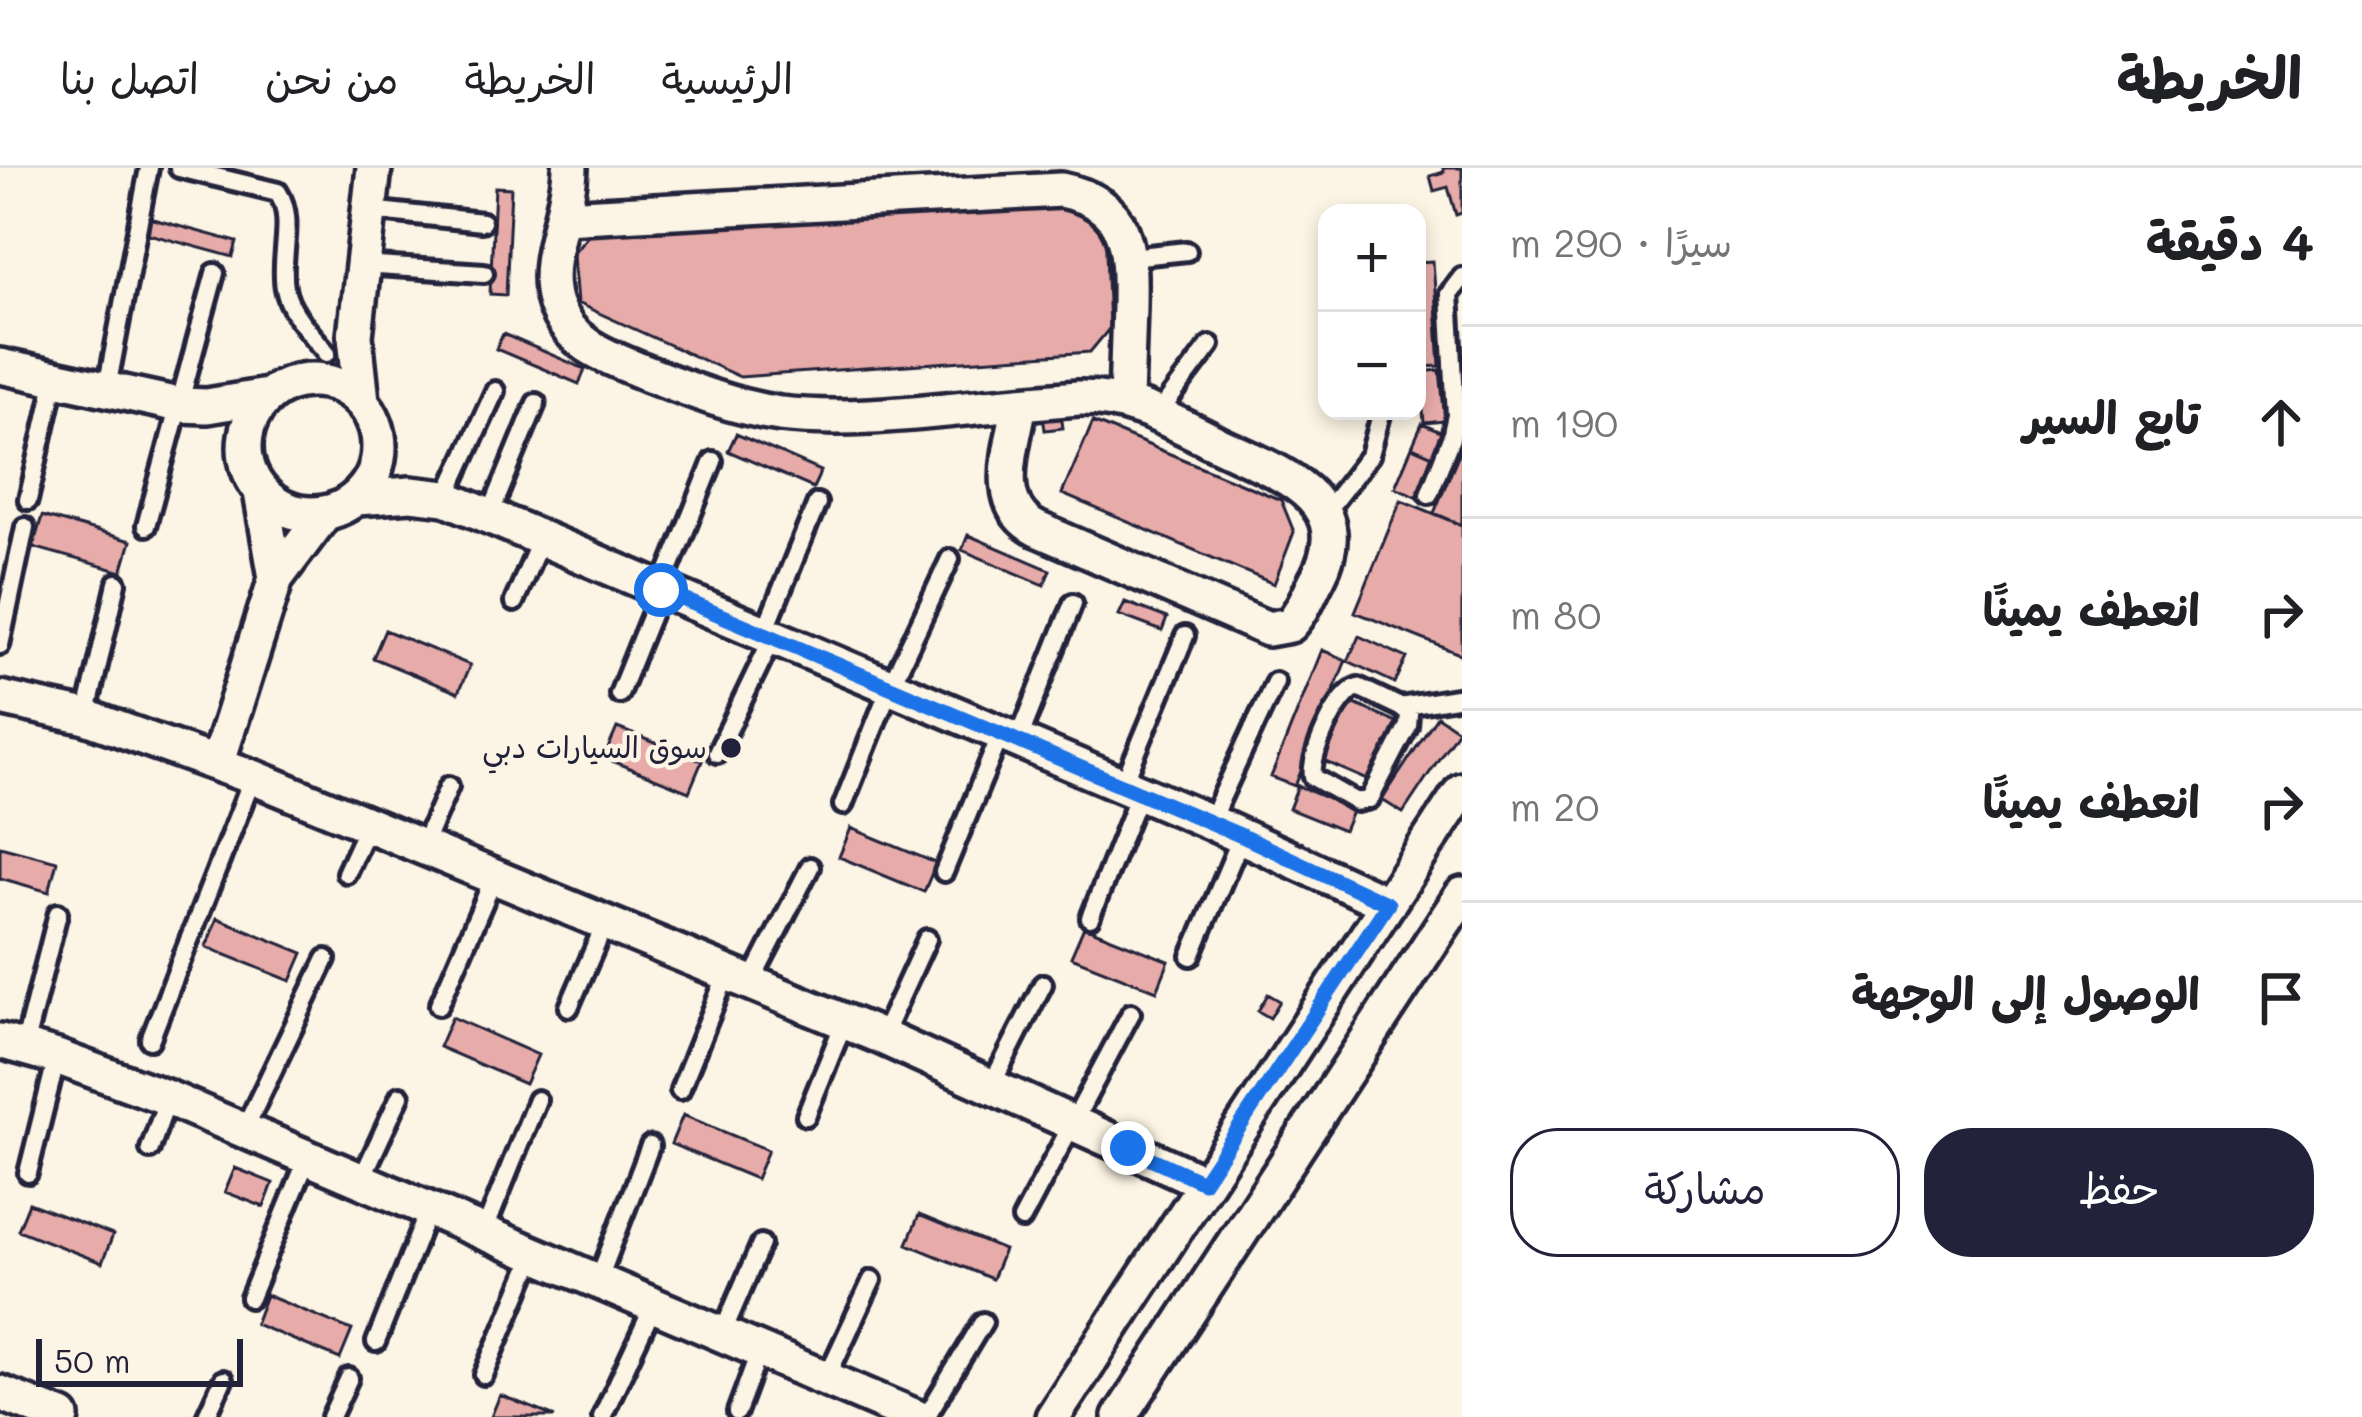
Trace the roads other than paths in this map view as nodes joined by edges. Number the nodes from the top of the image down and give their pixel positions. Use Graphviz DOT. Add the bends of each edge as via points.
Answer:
graph roads {
  1 [pos="149,168"];
  2 [pos="179,168"];
  3 [pos="374,168"];
  4 [pos="570,168"];
  5 [pos="369,210"];
  6 [pos="563,217"];
  7 [pos="482,221"];
  8 [pos="1187,251"];
  9 [pos="1130,257"];
  10 [pos="362,265"];
  11 [pos="215,273"];
  12 [pos="484,273"];
  13 [pos="1462,277"];
  14 [pos="358,303"];
  15 [pos="1456,316"];
  16 [pos="1210,345"];
  17 [pos="327,353"];
  18 [pos="1457,361"];
  19 [pos="0,366"];
  20 [pos="56,378"];
  21 [pos="303,380"];
  22 [pos="107,388"];
  23 [pos="495,391"];
  24 [pos="267,396"];
  25 [pos="1126,401"];
  26 [pos="536,403"];
  27 [pos="1020,403"];
  28 [pos="179,405"];
  29 [pos="1459,407"];
  30 [pos="369,413"];
  31 [pos="1158,414"];
  32 [pos="1380,420"];
  33 [pos="244,454"];
  34 [pos="713,461"];
  35 [pos="260,492"];
  36 [pos="1429,494"];
  37 [pos="442,497"];
  38 [pos="357,498"];
  39 [pos="28,500"];
  40 [pos="817,503"];
  41 [pos="324,514"];
  42 [pos="1324,514"];
  43 [pos="489,517"];
  44 [pos="146,526"];
  45 [pos="26,527"];
  46 [pos="541,539"];
  47 [pos="950,559"];
  48 [pos="276,578"];
  49 [pos="117,583"];
  50 [pos="661,590"];
  51 [pos="514,602"];
  52 [pos="1073,603"];
  53 [pos="768,635"];
  54 [pos="1185,636"];
  55 [pos="0,645"];
  56 [pos="1275,682"];
  57 [pos="890,687"];
  58 [pos="619,694"];
  59 [pos="0,698"];
  60 [pos="1462,698"];
  61 [pos="1400,707"];
  62 [pos="86,717"];
  63 [pos="1009,737"];
  64 [pos="717,753"];
  65 [pos="217,764"];
  66 [pos="254,777"];
  67 [pos="449,786"];
  68 [pos="1132,789"];
  69 [pos="1462,790"];
  70 [pos="843,805"];
  71 [pos="1210,822"];
  72 [pos="368,825"];
  73 [pos="1242,836"];
  74 [pos="422,848"];
  75 [pos="810,867"];
  76 [pos="944,872"];
  77 [pos="346,874"];
  78 [pos="494,878"];
  79 [pos="1462,895"];
  80 [pos="1388,904"];
  81 [pos="58,914"];
  82 [pos="1090,917"];
  83 [pos="605,924"];
  84 [pos="927,939"];
  85 [pos="1191,956"];
  86 [pos="326,959"];
  87 [pos="738,979"];
  88 [pos="1043,984"];
  89 [pos="439,1004"];
  90 [pos="568,1006"];
  91 [pos="1131,1013"];
  92 [pos="844,1023"];
  93 [pos="882,1036"];
  94 [pos="150,1040"];
  95 [pos="27,1049"];
  96 [pos="991,1086"];
  97 [pos="680,1090"];
  98 [pos="400,1096"];
  99 [pos="168,1098"];
  100 [pos="537,1100"];
  101 [pos="806,1116"];
  102 [pos="1073,1124"];
  103 [pos="244,1130"];
  104 [pos="650,1146"];
  105 [pos="150,1149"];
  106 [pos="308,1157"];
  107 [pos="28,1173"];
  108 [pos="361,1180"];
  109 [pos="1203,1182"];
  110 [pos="429,1209"];
  111 [pos="1022,1219"];
  112 [pos="484,1232"];
  113 [pos="761,1244"];
  114 [pos="535,1254"];
  115 [pos="872,1280"];
  116 [pos="598,1281"];
  117 [pos="250,1298"];
  118 [pos="655,1305"];
  119 [pos="983,1322"];
  120 [pos="722,1334"];
  121 [pos="376,1342"];
  122 [pos="760,1350"];
  123 [pos="484,1375"];
  124 [pos="827,1377"];
  125 [pos="349,1378"];
  126 [pos="223,1380"];
  127 [pos="7,1403"];
  128 [pos="736,1412"];
  129 [pos="62,1417"];
  130 [pos="206,1417"];
  131 [pos="331,1417"];
  132 [pos="602,1417"];
  133 [pos="916,1417"];
  134 [pos="926,1417"];
  135 [pos="1053,1417"];
  136 [pos="1120,1417"];
  1 -- 22 [label="lane"];
  2 -- 17 [label="lane" via="278,192 287,218 287,297"];
  3 -- 5 [label="street"];
  4 -- 6 [label="street"];
  5 -- 7 [label="lane"];
  5 -- 10 [label="street"];
  6 -- 9 [label="street" via="1061,190 1110,212"];
  6 -- 27 [label="street" via="552,267 557,310 603,355 718,400 781,414"];
  8 -- 9 [label="lane"];
  9 -- 25 [label="street"];
  10 -- 12 [label="lane"];
  10 -- 14 [label="street"];
  11 -- 28 [label="lane"];
  13 -- 15 [label="lane" via="1449,294"];
  14 -- 17 [label="street"];
  14 -- 30 [label="street" via="356,368"];
  15 -- 18 [label="lane"];
  16 -- 31 [label="lane"];
  17 -- 21 [label="street"];
  18 -- 29 [label="lane"];
  19 -- 20 [label="street"];
  20 -- 22 [label="street"];
  20 -- 39 [label="lane"];
  21 -- 24 [label="street"];
  21 -- 30 [label="street" via="335,383"];
  22 -- 28 [label="street"];
  23 -- 37 [label="lane"];
  24 -- 28 [label="street"];
  24 -- 33 [label="street" via="245,433"];
  25 -- 27 [label="street"];
  25 -- 31 [label="street"];
  26 -- 43 [label="lane"];
  27 -- 42 [label="street" via="1007,487 1025,523 1268,629 1298,617 1325,562"];
  28 -- 33 [label="street"];
  28 -- 44 [label="lane"];
  29 -- 36 [label="lane"];
  30 -- 37 [label="street" via="394,451"];
  30 -- 38 [label="street" via="378,465"];
  31 -- 42 [label="street" via="1291,480"];
  32 -- 42 [label="lane" via="1370,455"];
  33 -- 35 [label="street"];
  34 -- 50 [label="lane"];
  35 -- 41 [label="street" via="300,514"];
  35 -- 48 [label="street"];
  37 -- 38 [label="street"];
  37 -- 43 [label="street"];
  38 -- 41 [label="street"];
  40 -- 53 [label="lane"];
  41 -- 48 [label="street"];
  43 -- 46 [label="street"];
  45 -- 55 [label="lane"];
  46 -- 50 [label="street"];
  46 -- 51 [label="lane"];
  47 -- 57 [label="lane"];
  48 -- 65 [label="street"];
  49 -- 62 [label="lane"];
  50 -- 53 [label="street"];
  50 -- 58 [label="lane"];
  52 -- 63 [label="lane"];
  53 -- 57 [label="street"];
  53 -- 64 [label="lane"];
  54 -- 68 [label="lane"];
  56 -- 71 [label="lane"];
  57 -- 63 [label="street"];
  57 -- 70 [label="lane"];
  59 -- 62 [label="street"];
  60 -- 61 [label="lane"];
  61 -- 61 [label="lane" via="1358,687 1345,692 1313,777 1358,802 1370,799 1408,726"];
  62 -- 65 [label="street"];
  63 -- 68 [label="street"];
  63 -- 76 [label="lane"];
  65 -- 66 [label="street"];
  66 -- 72 [label="street"];
  66 -- 94 [label="lane"];
  67 -- 74 [label="lane"];
  68 -- 71 [label="street"];
  68 -- 82 [label="lane"];
  69 -- 80 [label="street"];
  71 -- 73 [label="street"];
  72 -- 74 [label="street"];
  72 -- 77 [label="lane"];
  73 -- 80 [label="street"];
  73 -- 85 [label="lane"];
  74 -- 78 [label="street"];
  75 -- 87 [label="lane"];
  78 -- 83 [label="street"];
  78 -- 89 [label="lane"];
  79 -- 136 [label="street"];
  80 -- 109 [label="street"];
  81 -- 95 [label="lane"];
  83 -- 87 [label="street"];
  83 -- 90 [label="lane"];
  84 -- 93 [label="lane"];
  86 -- 103 [label="lane"];
  87 -- 92 [label="street"];
  87 -- 97 [label="lane"];
  88 -- 96 [label="lane"];
  91 -- 102 [label="lane"];
  92 -- 93 [label="street"];
  92 -- 101 [label="lane"];
  93 -- 96 [label="street"];
  95 -- 99 [label="street"];
  95 -- 107 [label="lane"];
  96 -- 102 [label="street"];
  98 -- 108 [label="lane"];
  99 -- 103 [label="street"];
  99 -- 105 [label="lane"];
  100 -- 112 [label="lane"];
  102 -- 109 [label="street"];
  102 -- 111 [label="lane"];
  103 -- 106 [label="street"];
  104 -- 116 [label="lane"];
  106 -- 108 [label="street"];
  106 -- 117 [label="lane"];
  108 -- 110 [label="street"];
  109 -- 135 [label="street"];
  110 -- 112 [label="street"];
  110 -- 121 [label="lane"];
  112 -- 114 [label="street"];
  113 -- 120 [label="lane"];
  114 -- 116 [label="street"];
  114 -- 123 [label="lane"];
  115 -- 124 [label="lane"];
  116 -- 118 [label="street"];
  118 -- 120 [label="street"];
  118 -- 132 [label="lane"];
  119 -- 134 [label="lane"];
  120 -- 122 [label="street"];
  122 -- 124 [label="street"];
  122 -- 128 [label="lane"];
  124 -- 133 [label="street"];
  125 -- 131 [label="lane"];
  126 -- 130 [label="lane"];
  127 -- 129 [label="street"];
}
